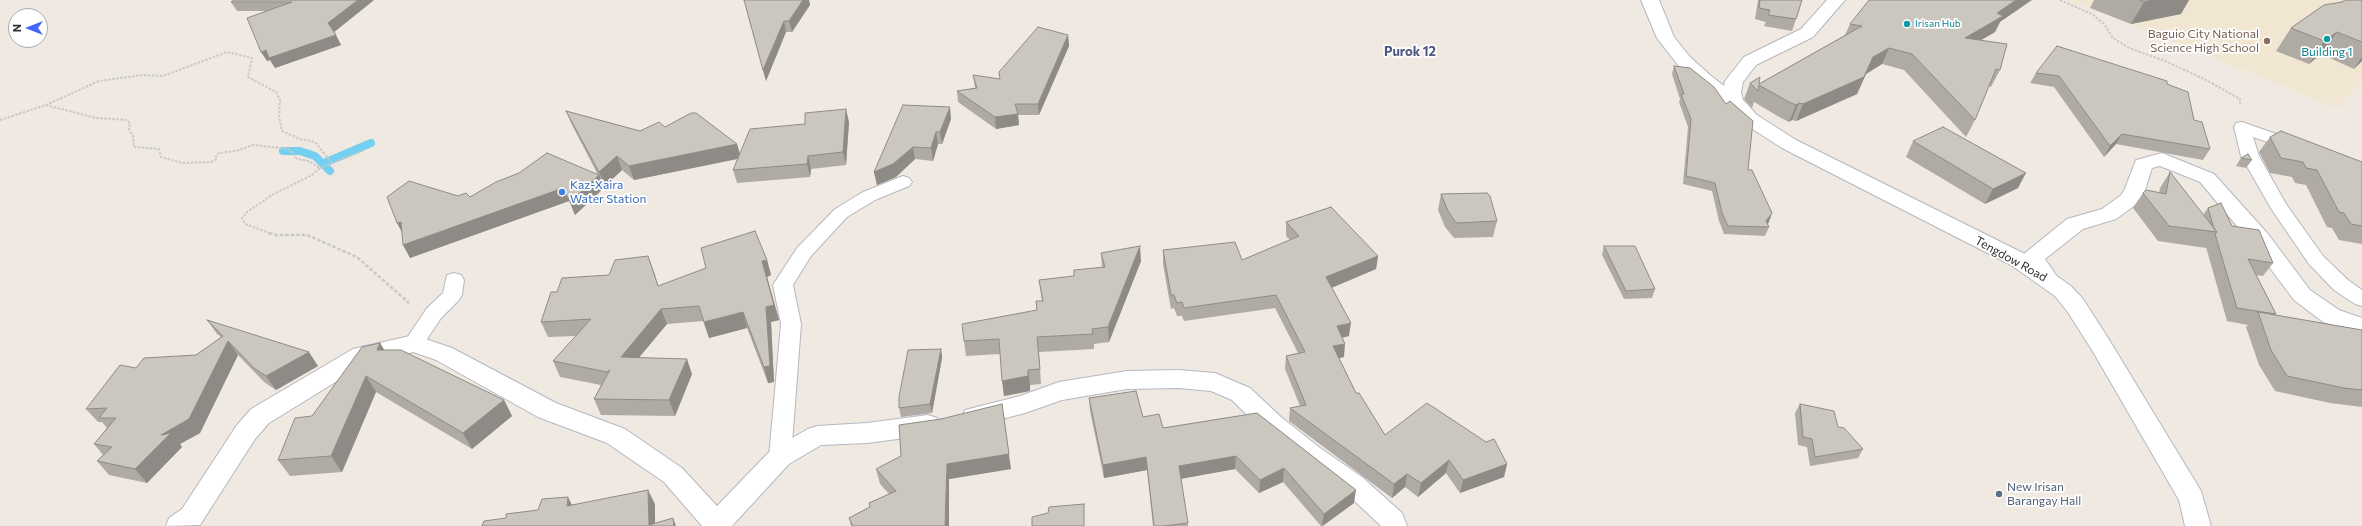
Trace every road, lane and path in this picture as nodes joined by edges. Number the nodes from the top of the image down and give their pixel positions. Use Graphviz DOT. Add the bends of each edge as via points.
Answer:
graph roads {
  1 [pos="1650,0"];
  2 [pos="1836,0"];
  3 [pos="2060,0"];
  4 [pos="46,105"];
  5 [pos="1741,109"];
  6 [pos="0,120"];
  7 [pos="2242,127"];
  8 [pos="363,151"];
  9 [pos="2308,152"];
  10 [pos="330,163"];
  11 [pos="320,168"];
  12 [pos="903,182"];
  13 [pos="2048,278"];
  14 [pos="454,280"];
  15 [pos="2362,298"];
  16 [pos="434,313"];
  17 [pos="2362,327"];
  18 [pos="414,343"];
  19 [pos="780,457"];
  20 [pos="718,524"];
  21 [pos="179,526"];
  22 [pos="1394,526"];
  23 [pos="2198,526"];
  1 -- 5 [label="street, Tengdow Road" via="1666,38 1684,62"];
  2 -- 5 [label="street, Tengdow Road" via="1807,32 1750,62 1739,74 1732,92 1734,101"];
  3 -- 7 [label="path" via="2092,14 2104,24 2113,38 2130,48 2165,61 2240,98"];
  4 -- 6 [label="path"];
  4 -- 10 [label="path" via="99,81 143,75 163,76 227,52 252,58 248,77 276,92 280,100 279,116 282,131 315,142 330,158"];
  4 -- 11 [label="path" via="96,118 126,120 130,123 134,147 159,149 161,157 174,162 211,162 217,159 219,153 258,145 290,148 297,158"];
  5 -- 13 [label="street, Tengdow Road" via="1763,128 1789,144 2019,260"];
  7 -- 9 [label="lane"];
  7 -- 15 [label="lane" via="2250,156 2278,206 2316,260 2341,284"];
  8 -- 10 [label="path"];
  10 -- 11 [label="path"];
  11 -- 16 [label="path" via="247,212 242,218 245,224 276,235 307,235 339,248 357,257 407,302"];
  12 -- 19 [label="lane" via="869,196 841,213 804,252 783,285 791,324"];
  13 -- 17 [label="street" via="2033,258 2075,224 2109,214 2127,201 2134,193 2144,164 2162,159 2207,178 2260,239 2302,295 2331,316"];
  13 -- 23 [label="street, Tengdow Road" via="2076,305 2100,344 2192,499"];
  14 -- 16 [label="lane" via="452,295"];
  16 -- 18 [label="lane"];
  18 -- 20 [label="street" via="444,354 547,410 616,436 673,476"];
  18 -- 21 [label="street" via="361,356 260,416 246,432 191,517"];
  19 -- 20 [label="street"];
  19 -- 22 [label="street" via="817,436 867,433 943,423 1006,409 1074,388 1127,380 1179,379 1215,382 1241,394 1272,424 1353,484 1393,521"];
}
